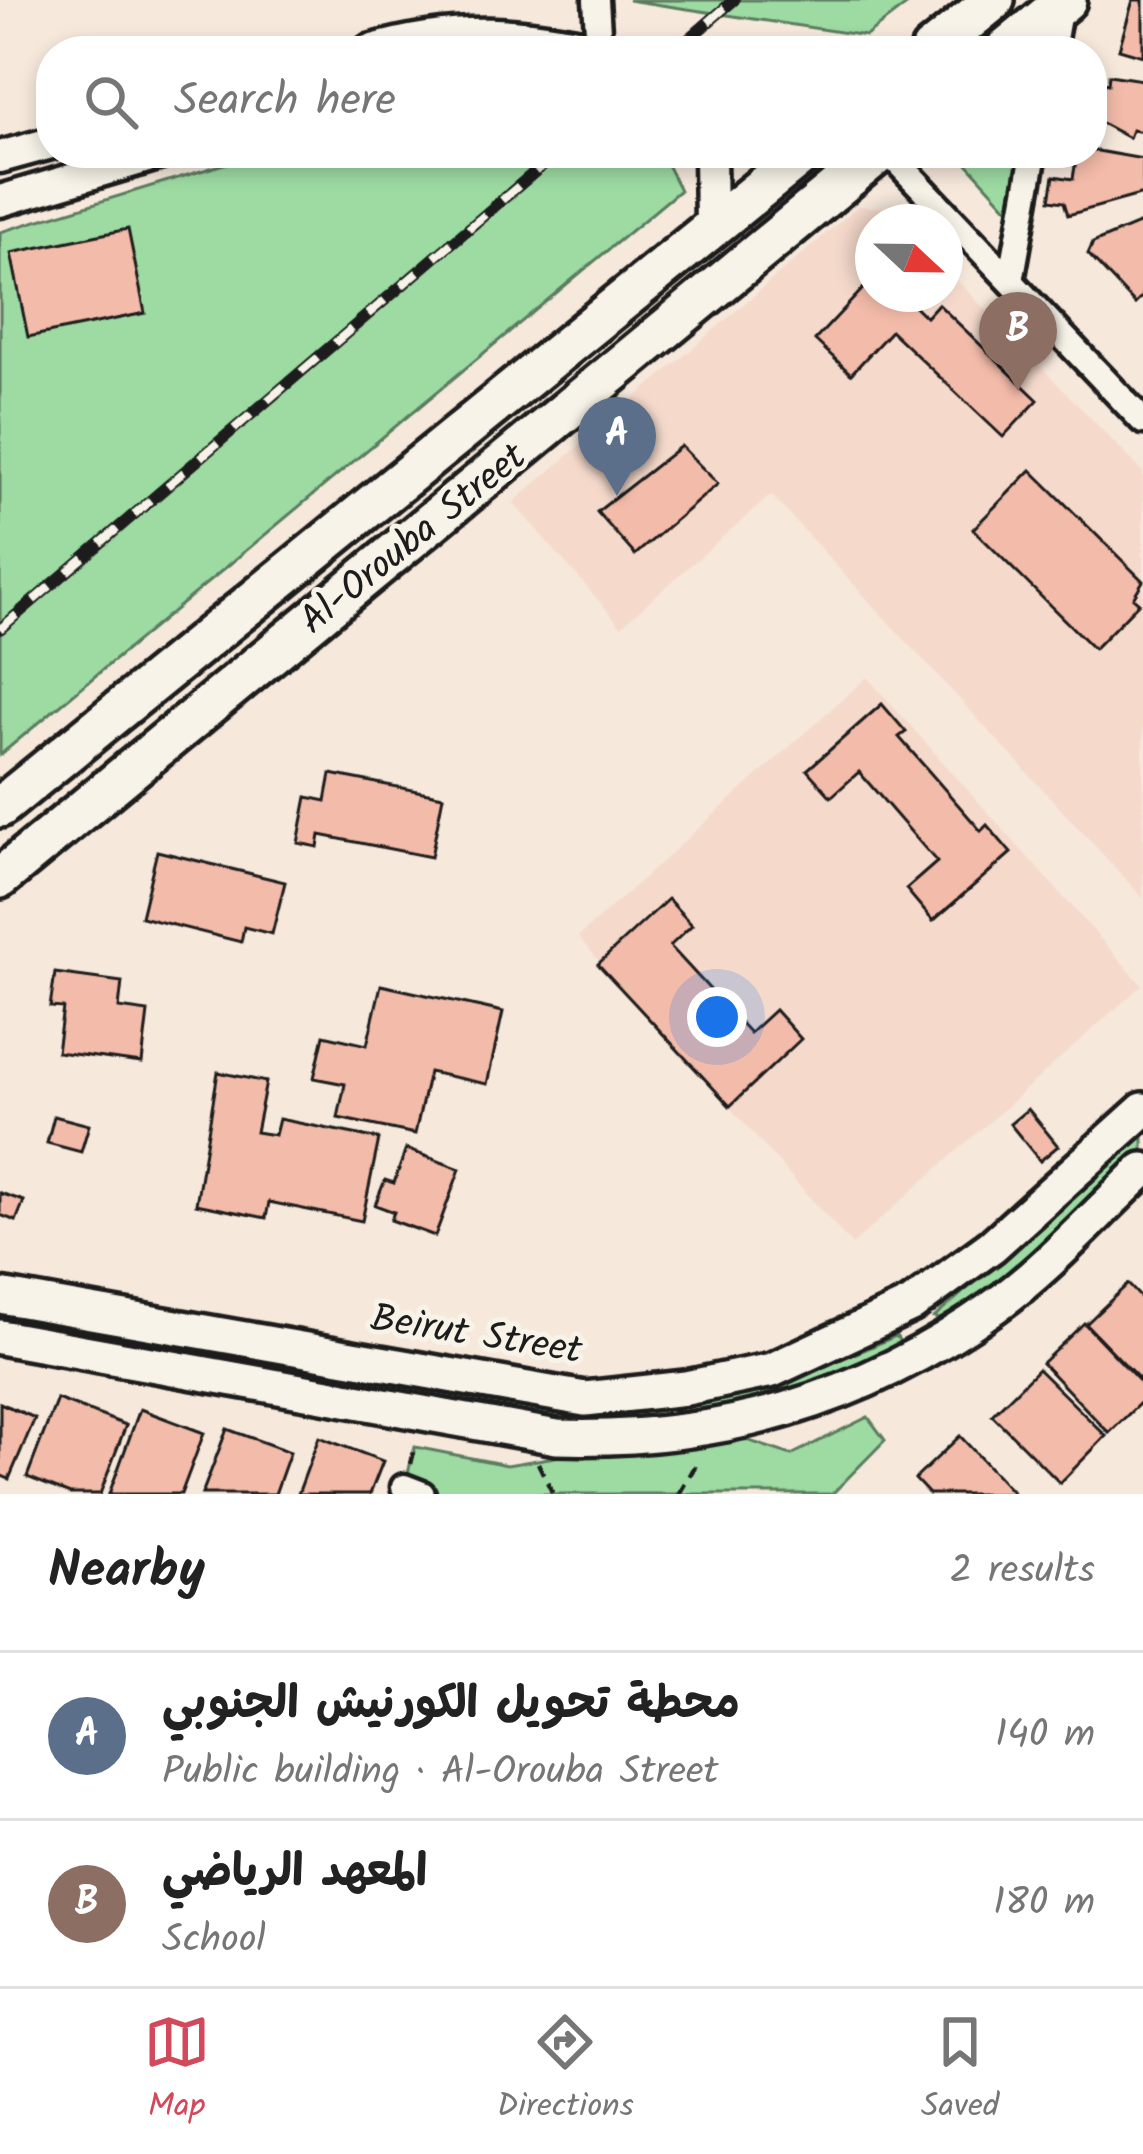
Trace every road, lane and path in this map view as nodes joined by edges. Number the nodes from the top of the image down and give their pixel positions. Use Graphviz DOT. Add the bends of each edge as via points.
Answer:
graph roads {
  1 [pos="596,0"];
  2 [pos="994,0"];
  3 [pos="1064,3"];
  4 [pos="434,36"];
  5 [pos="536,36"];
  6 [pos="602,36"];
  7 [pos="950,36"];
  8 [pos="1023,36"];
  9 [pos="1056,36"];
  10 [pos="36,146"];
  11 [pos="0,157"];
  12 [pos="111,168"];
  13 [pos="710,168"];
  14 [pos="785,168"];
  15 [pos="861,168"];
  16 [pos="903,168"];
  17 [pos="1031,168"];
  18 [pos="0,201"];
  19 [pos="712,227"];
  20 [pos="1011,281"];
  21 [pos="1143,421"];
  22 [pos="0,808"];
  23 [pos="0,878"];
  24 [pos="1143,1110"];
  25 [pos="1143,1170"];
  26 [pos="0,1296"];
  27 [pos="911,1305"];
  28 [pos="0,1337"];
  29 [pos="930,1348"];
  30 [pos="717,1430"];
  31 [pos="535,1458"];
  32 [pos="554,1494"];
  33 [pos="679,1494"];
  1 -- 6 [label="street"];
  2 -- 7 [label="main road"];
  3 -- 8 [label="main road"];
  3 -- 9 [label="street"];
  4 -- 5 [label="street"];
  10 -- 11 [label="street"];
  12 -- 18 [label="street"];
  13 -- 19 [label="street"];
  14 -- 19 [label="main road, Al-Orouba Street"];
  15 -- 23 [label="main road, Al-Orouba Street"];
  16 -- 20 [label="street"];
  17 -- 20 [label="street"];
  19 -- 22 [label="main road, Al-Orouba Street"];
  20 -- 21 [label="street"];
  24 -- 27 [label="main road, Beirut Street" via="992,1246"];
  25 -- 29 [label="main road" via="998,1303"];
  26 -- 27 [label="main road, Beirut Street" via="585,1399 772,1370"];
  27 -- 29 [label="main road"];
  28 -- 30 [label="main road" via="557,1436"];
  29 -- 30 [label="main road" via="805,1406"];
  30 -- 33 [label="path"];
  31 -- 32 [label="path"];
}
